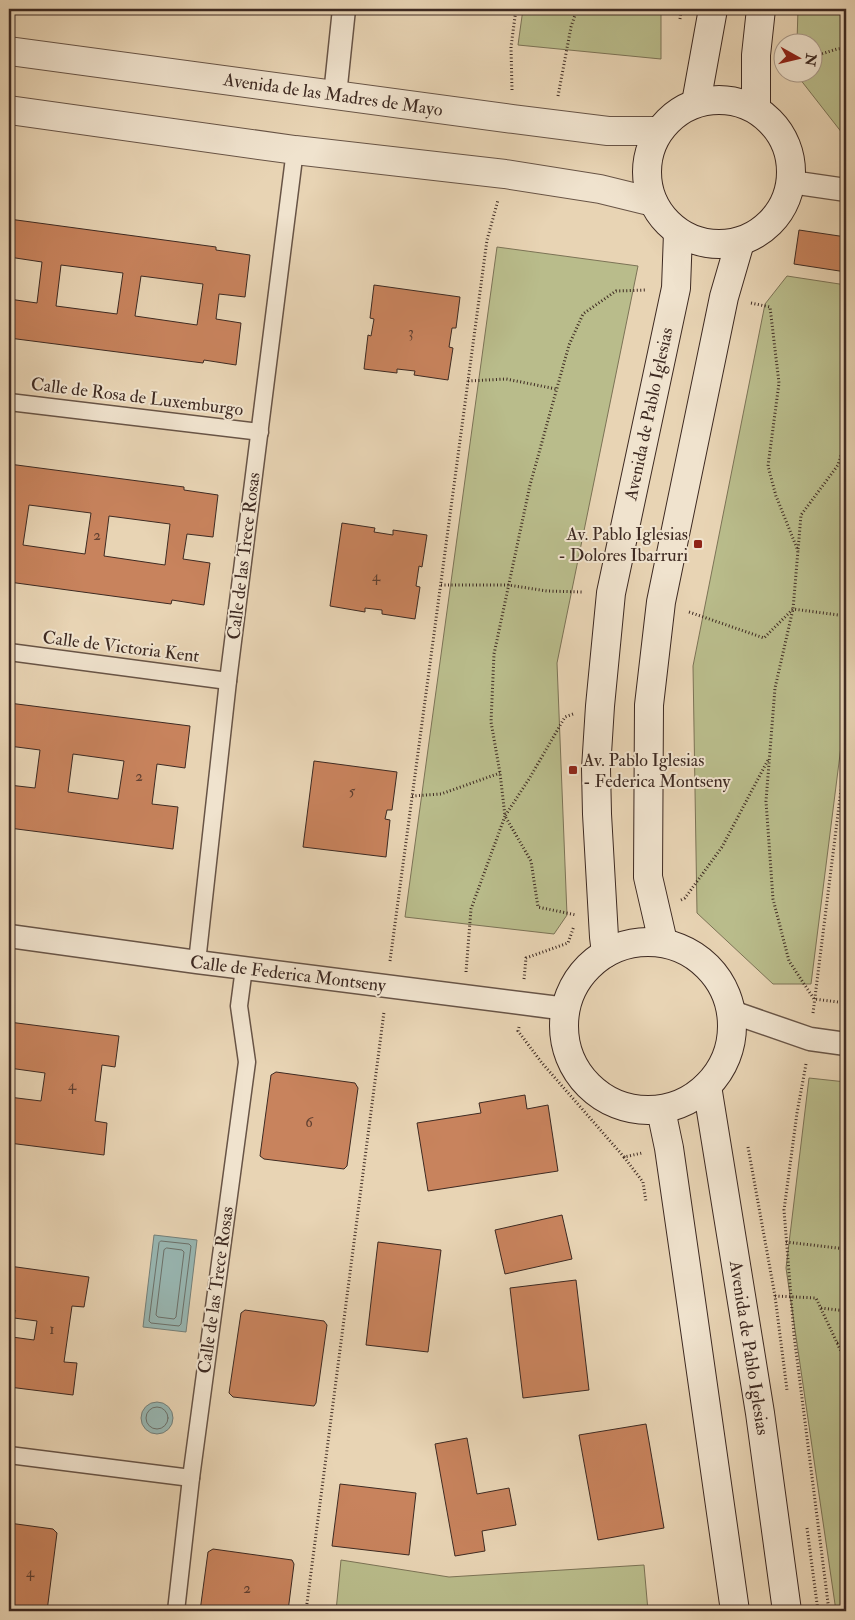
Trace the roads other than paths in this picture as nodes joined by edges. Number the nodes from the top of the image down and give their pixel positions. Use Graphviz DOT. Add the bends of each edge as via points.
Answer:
graph roads {
  1 [pos="344,9"];
  2 [pos="713,9"];
  3 [pos="761,9"];
  4 [pos="9,51"];
  5 [pos="335,95"];
  6 [pos="696,103"];
  7 [pos="756,109"];
  8 [pos="9,110"];
  9 [pos="659,131"];
  10 [pos="295,150"];
  11 [pos="791,182"];
  12 [pos="846,190"];
  13 [pos="653,202"];
  14 [pos="678,233"];
  15 [pos="740,242"];
  16 [pos="9,402"];
  17 [pos="260,432"];
  18 [pos="9,652"];
  19 [pos="228,681"];
  20 [pos="9,936"];
  21 [pos="663,942"];
  22 [pos="606,952"];
  23 [pos="197,962"];
  24 [pos="244,968"];
  25 [pos="567,1009"];
  26 [pos="732,1012"];
  27 [pos="846,1044"];
  28 [pos="708,1086"];
  29 [pos="661,1110"];
  30 [pos="9,1455"];
  31 [pos="191,1478"];
  32 [pos="176,1611"];
  33 [pos="735,1611"];
  34 [pos="787,1611"];
  1 -- 5 [label="street"];
  2 -- 6 [label="main road"];
  3 -- 7 [label="main road" via="756,55"];
  4 -- 5 [label="main road, Avenida de las Madres de Mayo"];
  5 -- 9 [label="main road, Avenida de las Madres de Mayo" via="608,131"];
  6 -- 7 [label="main road" via="726,100"];
  6 -- 9 [label="main road" via="669,119"];
  7 -- 11 [label="main road" via="784,138 790,157"];
  8 -- 10 [label="main road"];
  9 -- 13 [label="main road" via="650,150 646,176"];
  10 -- 13 [label="main road" via="505,174 600,189"];
  10 -- 17 [label="street, Calle de las Trece Rosas"];
  11 -- 12 [label="street"];
  11 -- 15 [label="main road" via="786,203 775,219 759,233"];
  13 -- 14 [label="main road" via="663,220"];
  14 -- 15 [label="main road" via="696,241 720,245"];
  14 -- 22 [label="main road, Avenida de Pablo Iglesias" via="676,288 611,593 596,769"];
  15 -- 21 [label="main road" via="724,297 661,602 649,705 648,877"];
  16 -- 17 [label="street, Calle de Rosa de Luxemburgo"];
  17 -- 19 [label="street, Calle de las Trece Rosas"];
  18 -- 19 [label="street, Calle de Victoria Kent"];
  19 -- 23 [label="street, Calle de las Trece Rosas"];
  20 -- 23 [label="street, Calle de Federica Montseny"];
  21 -- 22 [label="main road" via="645,941"];
  21 -- 26 [label="main road" via="704,962 721,984"];
  22 -- 25 [label="main road" via="583,972 570,993"];
  23 -- 24 [label="street, Calle de Federica Montseny"];
  24 -- 25 [label="street, Calle de Federica Montseny"];
  24 -- 31 [label="street, Calle de las Trece Rosas" via="239,1006 247,1062"];
  25 -- 29 [label="main road" via="564,1022 572,1062 589,1086 610,1101 637,1110"];
  26 -- 27 [label="street" via="810,1039"];
  26 -- 28 [label="main road" via="731,1041 721,1069"];
  28 -- 29 [label="main road" via="677,1106"];
  28 -- 34 [label="main road, Avenida de Pablo Iglesias" via="760,1413"];
  29 -- 33 [label="main road"];
  30 -- 31 [label="street"];
  31 -- 32 [label="street, Calle de las Trece Rosas"];
}
